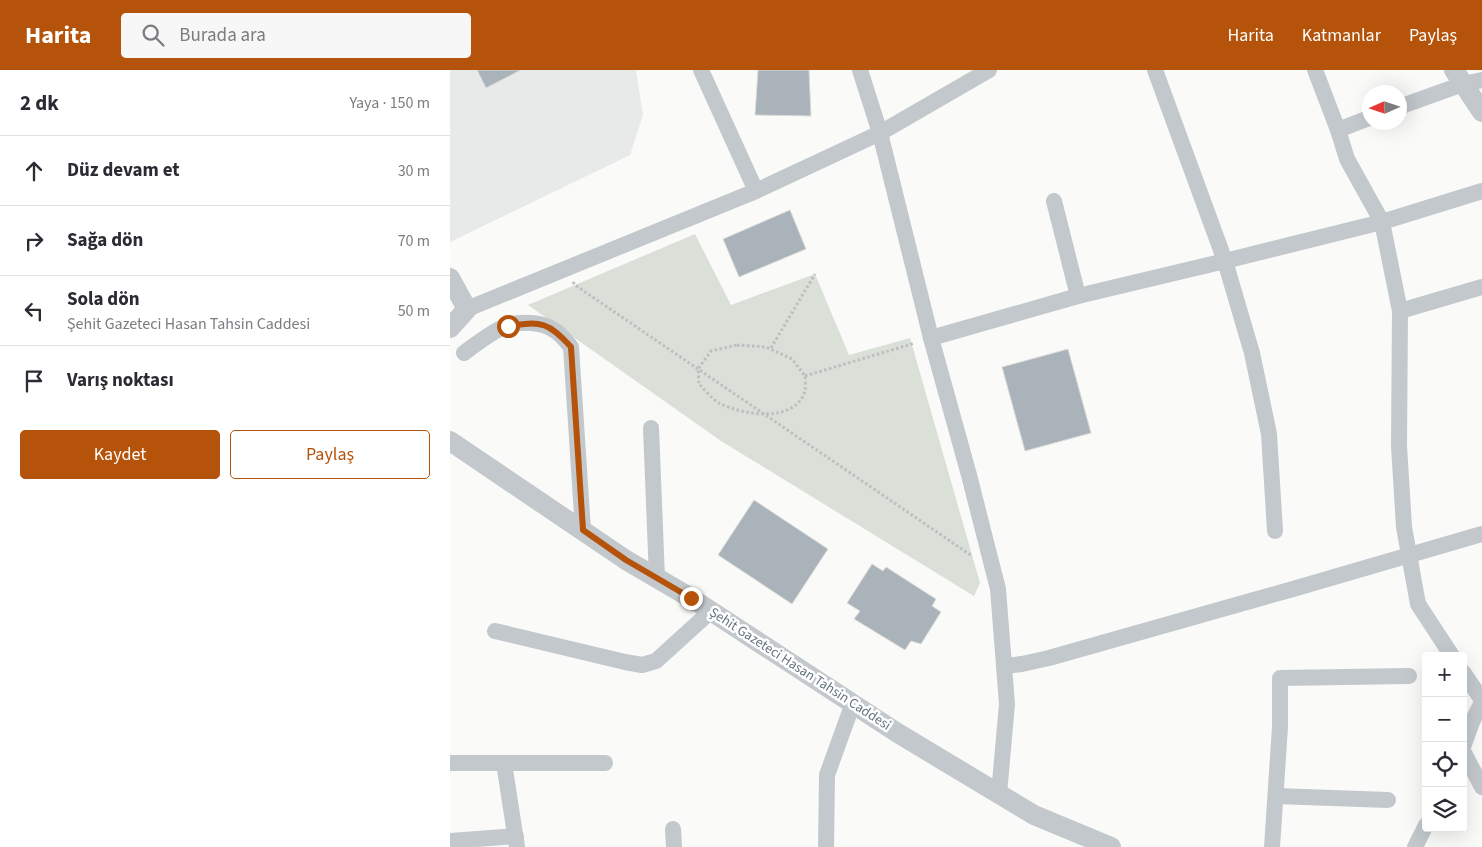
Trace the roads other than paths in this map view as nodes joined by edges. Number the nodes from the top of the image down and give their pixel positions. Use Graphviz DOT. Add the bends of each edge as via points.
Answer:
graph roads {
  1 [pos="701,70"];
  2 [pos="860,70"];
  3 [pos="989,70"];
  4 [pos="1156,70"];
  5 [pos="1315,70"];
  6 [pos="1466,78"];
  7 [pos="1407,104"];
  8 [pos="1482,112"];
  9 [pos="1362,121"];
  10 [pos="1338,130"];
  11 [pos="880,134"];
  12 [pos="1482,190"];
  13 [pos="756,191"];
  14 [pos="1054,201"];
  15 [pos="1382,222"];
  16 [pos="1225,261"];
  17 [pos="450,278"];
  18 [pos="1482,287"];
  19 [pos="1078,296"];
  20 [pos="467,309"];
  21 [pos="1400,311"];
  22 [pos="450,328"];
  23 [pos="930,338"];
  24 [pos="464,353"];
  25 [pos="651,428"];
  26 [pos="450,440"];
  27 [pos="583,530"];
  28 [pos="1275,530"];
  29 [pos="1482,534"];
  30 [pos="1409,556"];
  31 [pos="657,578"];
  32 [pos="711,611"];
  33 [pos="495,631"];
  34 [pos="1449,652"];
  35 [pos="1004,666"];
  36 [pos="1409,676"];
  37 [pos="1467,678"];
  38 [pos="1482,701"];
  39 [pos="853,703"];
  40 [pos="1465,742"];
  41 [pos="1467,759"];
  42 [pos="450,763"];
  43 [pos="504,763"];
  44 [pos="605,763"];
  45 [pos="1482,787"];
  46 [pos="999,794"];
  47 [pos="1276,796"];
  48 [pos="1388,800"];
  49 [pos="673,829"];
  50 [pos="1422,832"];
  51 [pos="450,841"];
  52 [pos="516,842"];
  53 [pos="674,847"];
  54 [pos="826,847"];
  55 [pos="1111,847"];
  56 [pos="1272,847"];
  57 [pos="1415,847"];
  1 -- 13 [label="street"];
  2 -- 11 [label="street"];
  3 -- 11 [label="street"];
  4 -- 16 [label="street"];
  5 -- 10 [label="street"];
  6 -- 7 [label="street"];
  6 -- 8 [label="street"];
  9 -- 10 [label="street"];
  10 -- 15 [label="street" via="1347,158"];
  11 -- 13 [label="street"];
  11 -- 23 [label="street"];
  12 -- 15 [label="street"];
  13 -- 20 [label="street"];
  14 -- 19 [label="street"];
  15 -- 16 [label="street"];
  15 -- 21 [label="street"];
  16 -- 19 [label="street"];
  16 -- 28 [label="street" via="1252,353 1269,434"];
  17 -- 20 [label="street"];
  18 -- 21 [label="street"];
  19 -- 23 [label="street"];
  20 -- 22 [label="street"];
  21 -- 30 [label="street" via="1399,446"];
  23 -- 35 [label="street" via="998,589"];
  24 -- 27 [label="street" via="508,326 539,323 556,330 571,347"];
  25 -- 31 [label="street"];
  26 -- 27 [label="street, Şehit Gazeteci Hasan Tahsin Caddesi"];
  27 -- 31 [label="street, Şehit Gazeteci Hasan Tahsin Caddesi"];
  29 -- 30 [label="street"];
  30 -- 34 [label="street" via="1418,604"];
  30 -- 35 [label="street" via="1049,658"];
  31 -- 32 [label="street, Şehit Gazeteci Hasan Tahsin Caddesi"];
  32 -- 33 [label="street" via="656,661 642,665"];
  32 -- 39 [label="street, Şehit Gazeteci Hasan Tahsin Caddesi"];
  35 -- 46 [label="street" via="1007,704"];
  36 -- 47 [label="street" via="1280,678"];
  37 -- 38 [label="street"];
  38 -- 40 [label="street"];
  39 -- 46 [label="street, Şehit Gazeteci Hasan Tahsin Caddesi"];
  39 -- 54 [label="street" via="827,775"];
  41 -- 45 [label="street"];
  42 -- 43 [label="street"];
  43 -- 44 [label="street"];
  43 -- 52 [label="street"];
  46 -- 55 [label="street, Şehit Gazeteci Hasan Tahsin Caddesi" via="1034,815"];
  47 -- 48 [label="street"];
  47 -- 56 [label="street"];
  49 -- 53 [label="street"];
  50 -- 57 [label="street"];
  51 -- 52 [label="street"];
}
